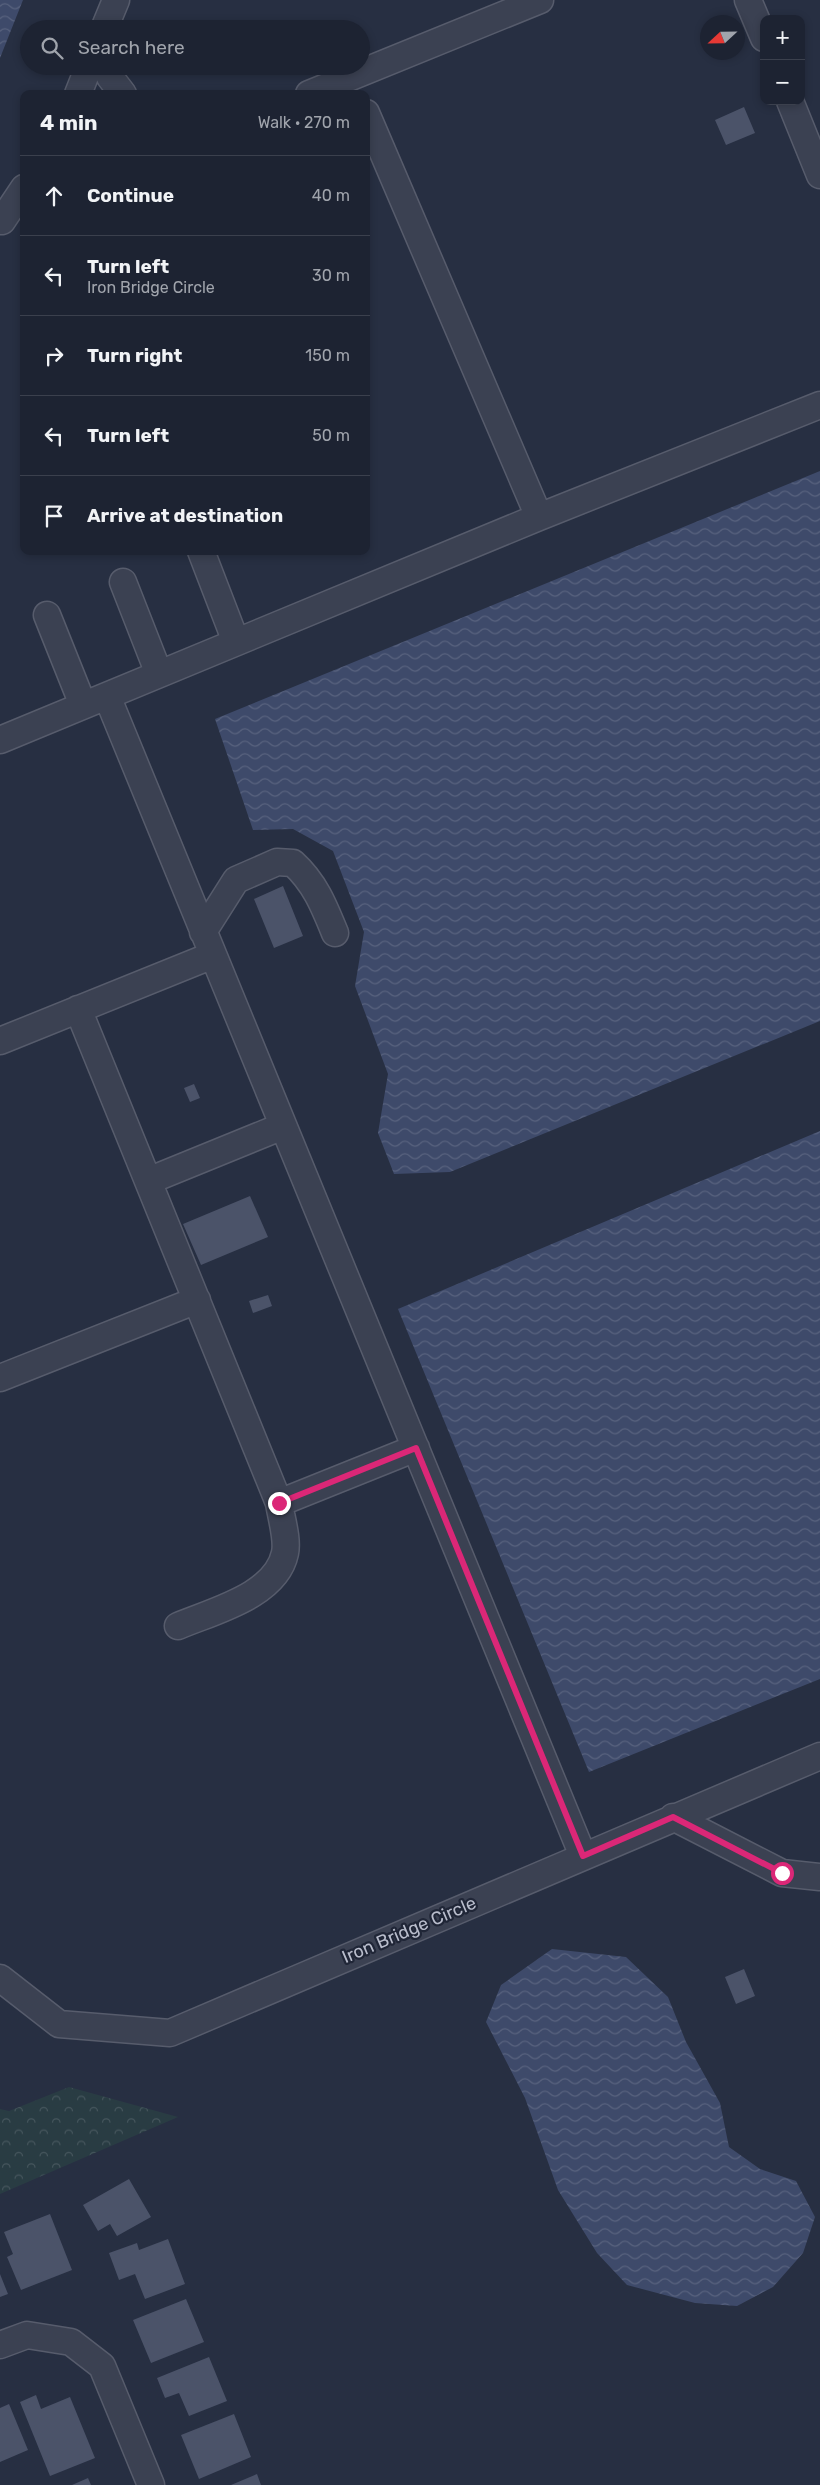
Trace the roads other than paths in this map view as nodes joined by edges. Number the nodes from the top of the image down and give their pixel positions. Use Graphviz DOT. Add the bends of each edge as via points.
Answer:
graph roads {
  1 [pos="116,0"];
  2 [pos="540,0"];
  3 [pos="748,0"];
  4 [pos="108,20"];
  5 [pos="760,28"];
  6 [pos="85,75"];
  7 [pos="109,75"];
  8 [pos="354,85"];
  9 [pos="80,90"];
  10 [pos="120,90"];
  11 [pos="329,90"];
  12 [pos="792,105"];
  13 [pos="370,122"];
  14 [pos="820,176"];
  15 [pos="20,196"];
  16 [pos="9,218"];
  17 [pos="820,405"];
  18 [pos="539,518"];
  19 [pos="203,555"];
  20 [pos="123,582"];
  21 [pos="47,615"];
  22 [pos="236,642"];
  23 [pos="159,674"];
  24 [pos="95,700"];
  25 [pos="1,735"];
  26 [pos="335,934"];
  27 [pos="208,944"];
  28 [pos="78,1009"];
  29 [pos="0,1041"];
  30 [pos="283,1126"];
  31 [pos="148,1181"];
  32 [pos="197,1300"];
  33 [pos="0,1378"];
  34 [pos="416,1448"];
  35 [pos="279,1503"];
  36 [pos="178,1626"];
  37 [pos="820,1756"];
  38 [pos="673,1817"];
  39 [pos="583,1856"];
  40 [pos="820,1877"];
  41 [pos="0,1978"];
  42 [pos="0,2345"];
  43 [pos="151,2485"];
  1 -- 4 [label="street"];
  2 -- 8 [label="street"];
  3 -- 5 [label="street"];
  6 -- 9 [label="street"];
  7 -- 10 [label="street"];
  8 -- 11 [label="street"];
  12 -- 14 [label="street"];
  13 -- 18 [label="street"];
  15 -- 16 [label="street"];
  17 -- 18 [label="street"];
  18 -- 22 [label="street"];
  19 -- 22 [label="street"];
  20 -- 23 [label="street"];
  21 -- 24 [label="street"];
  22 -- 23 [label="street"];
  23 -- 24 [label="street"];
  24 -- 25 [label="street"];
  24 -- 27 [label="street"];
  26 -- 27 [label="street" via="318,892 306,874 293,863 277,862 236,880"];
  27 -- 28 [label="street"];
  27 -- 30 [label="street"];
  28 -- 29 [label="street"];
  28 -- 31 [label="street"];
  30 -- 31 [label="street"];
  30 -- 34 [label="street"];
  31 -- 32 [label="street"];
  32 -- 33 [label="street"];
  32 -- 35 [label="street"];
  34 -- 35 [label="street"];
  34 -- 39 [label="street"];
  35 -- 36 [label="street" via="286,1551 279,1570 255,1593"];
  37 -- 38 [label="street, Iron Bridge Circle"];
  38 -- 39 [label="street, Iron Bridge Circle"];
  38 -- 40 [label="street" via="782,1873"];
  39 -- 41 [label="street, Iron Bridge Circle" via="170,2033 58,2024"];
  42 -- 43 [label="street" via="27,2334 71,2342 102,2366"];
}
